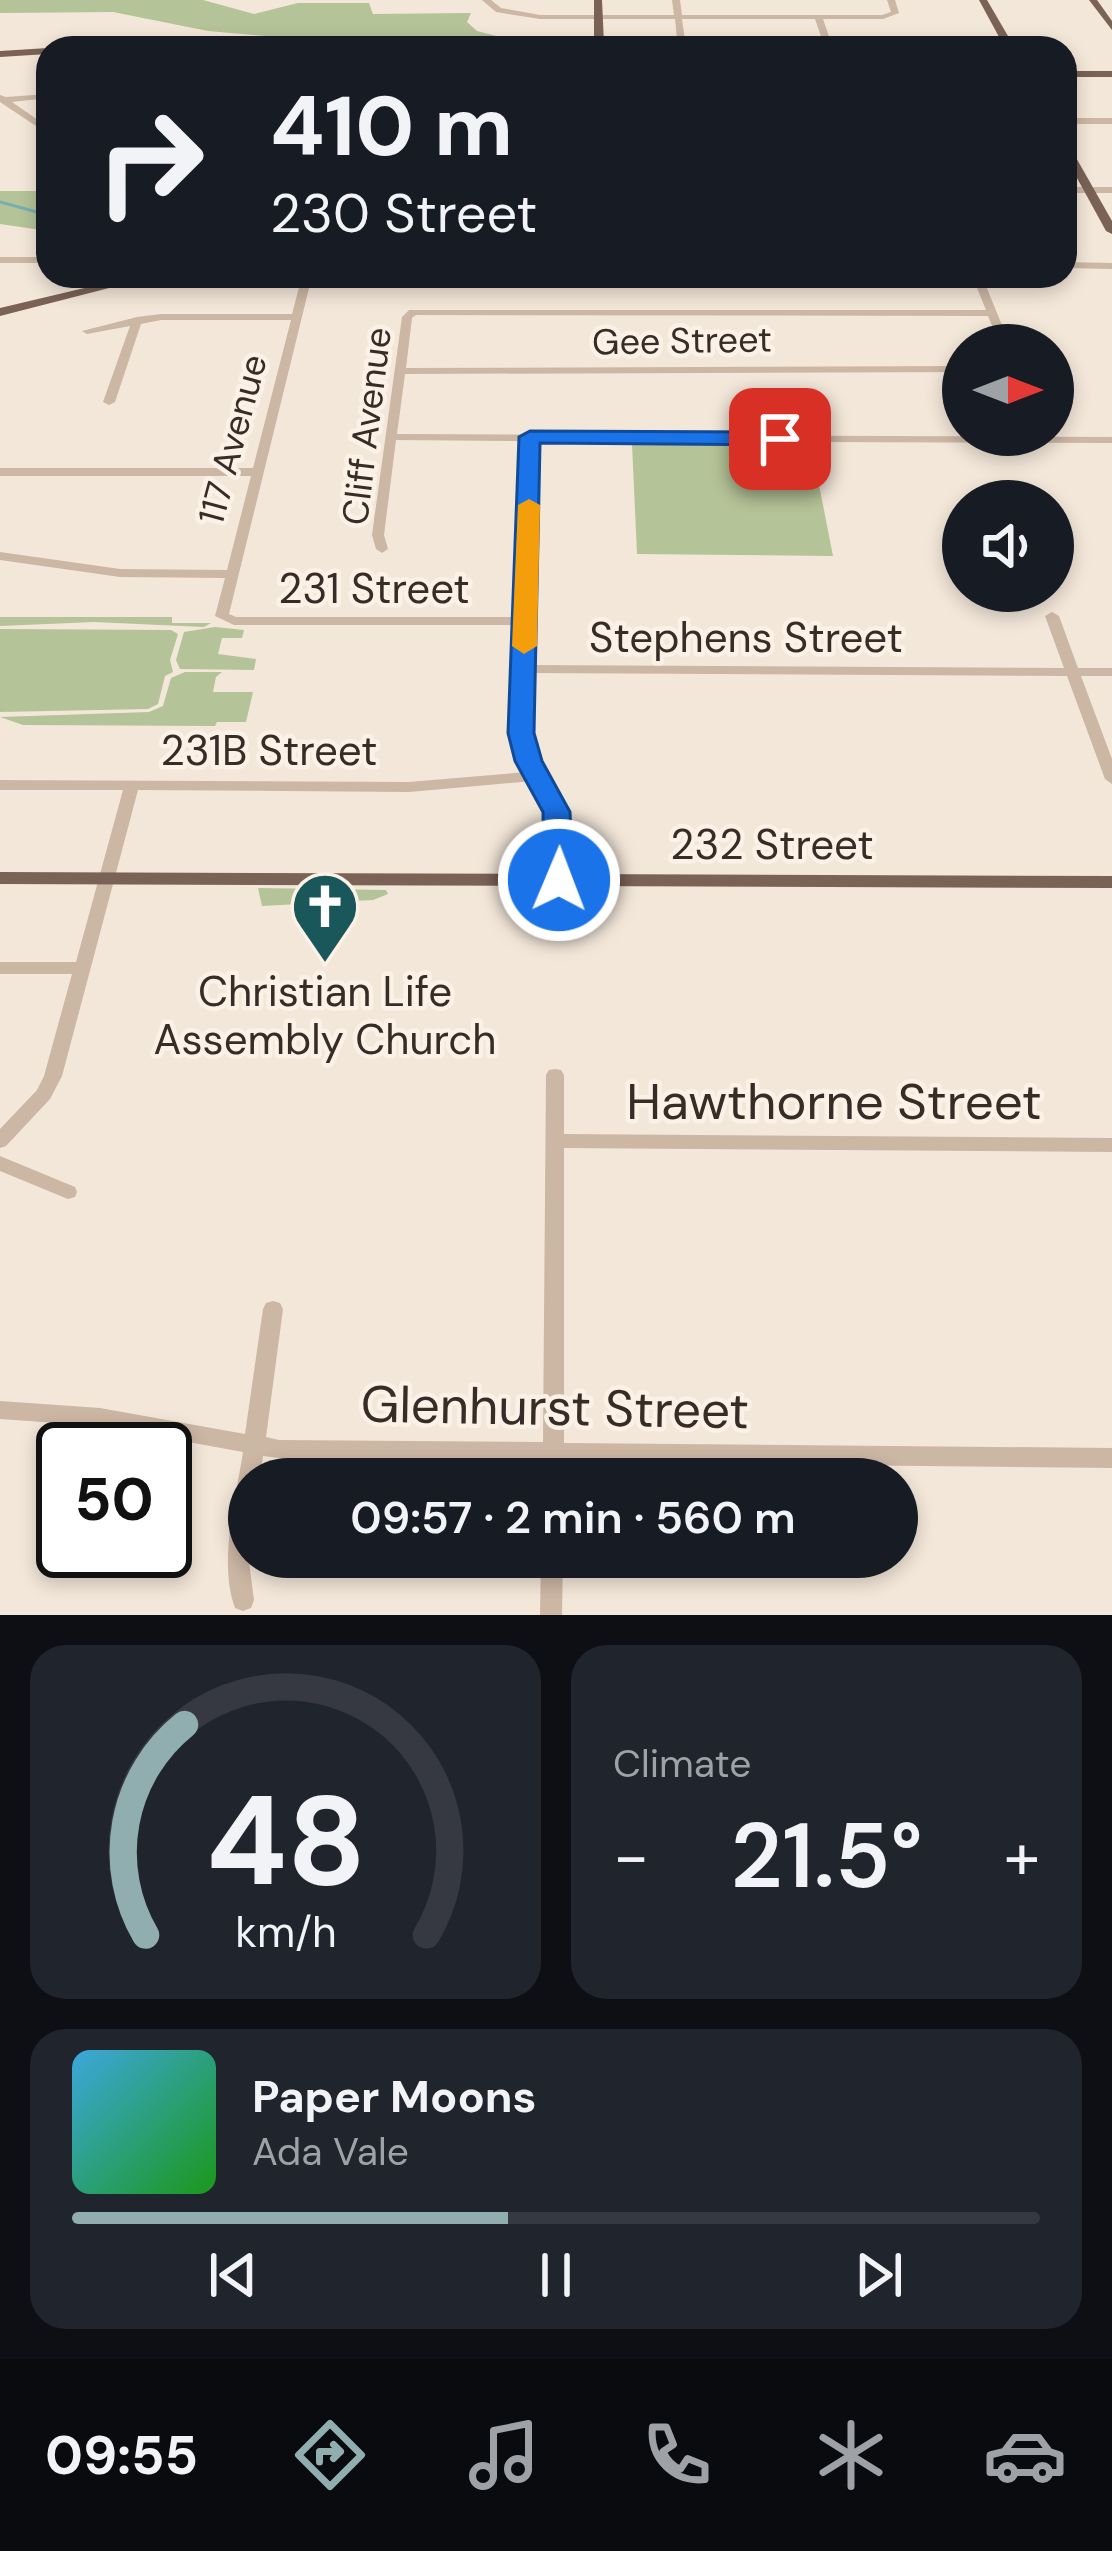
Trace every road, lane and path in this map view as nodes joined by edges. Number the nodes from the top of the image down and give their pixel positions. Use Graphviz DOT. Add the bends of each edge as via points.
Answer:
graph roads {
  1 [pos="598,0"];
  2 [pos="676,0"];
  3 [pos="887,0"];
  4 [pos="983,0"];
  5 [pos="1093,0"];
  6 [pos="488,3"];
  7 [pos="599,16"];
  8 [pos="678,16"];
  9 [pos="818,16"];
  10 [pos="857,16"];
  11 [pos="1112,27"];
  12 [pos="599,36"];
  13 [pos="680,36"];
  14 [pos="825,36"];
  15 [pos="1003,36"];
  16 [pos="36,52"];
  17 [pos="0,55"];
  18 [pos="1077,74"];
  19 [pos="1112,74"];
  20 [pos="36,97"];
  21 [pos="1,99"];
  22 [pos="1077,121"];
  23 [pos="1112,121"];
  24 [pos="36,123"];
  25 [pos="1077,168"];
  26 [pos="1077,190"];
  27 [pos="1089,190"];
  28 [pos="1112,190"];
  29 [pos="1112,231"];
  30 [pos="0,260"];
  31 [pos="36,260"];
  32 [pos="1077,266"];
  33 [pos="1112,266"];
  34 [pos="100,288"];
  35 [pos="304,288"];
  36 [pos="982,288"];
  37 [pos="0,312"];
  38 [pos="992,313"];
  39 [pos="297,317"];
  40 [pos="137,320"];
  41 [pos="996,324"];
  42 [pos="87,331"];
  43 [pos="942,369"];
  44 [pos="401,371"];
  45 [pos="109,403"];
  46 [pos="394,437"];
  47 [pos="530,437"];
  48 [pos="1112,440"];
  49 [pos="0,472"];
  50 [pos="259,472"];
  51 [pos="382,550"];
  52 [pos="0,556"];
  53 [pos="230,574"];
  54 [pos="1052,616"];
  55 [pos="224,618"];
  56 [pos="525,621"];
  57 [pos="524,669"];
  58 [pos="1072,671"];
  59 [pos="1112,671"];
  60 [pos="537,776"];
  61 [pos="1112,779"];
  62 [pos="0,785"];
  63 [pos="131,785"];
  64 [pos="0,878"];
  65 [pos="105,878"];
  66 [pos="562,880"];
  67 [pos="1112,882"];
  68 [pos="0,968"];
  69 [pos="82,968"];
  70 [pos="555,1075"];
  71 [pos="0,1141"];
  72 [pos="554,1141"];
  73 [pos="1112,1145"];
  74 [pos="0,1163"];
  75 [pos="68,1192"];
  76 [pos="273,1310"];
  77 [pos="0,1410"];
  78 [pos="253,1445"];
  79 [pos="553,1452"];
  80 [pos="553,1458"];
  81 [pos="1112,1458"];
  82 [pos="552,1578"];
  83 [pos="244,1600"];
  84 [pos="551,1615"];
  1 -- 7 [label="main road"];
  2 -- 8 [label="street"];
  3 -- 10 [label="street" via="886,12"];
  3 -- 10 [label="street" via="896,12"];
  4 -- 15 [label="main road"];
  5 -- 11 [label="main road"];
  6 -- 7 [label="street" via="532,16"];
  7 -- 8 [label="street"];
  7 -- 12 [label="main road"];
  8 -- 9 [label="street"];
  8 -- 13 [label="street"];
  9 -- 10 [label="street"];
  9 -- 14 [label="street"];
  16 -- 17 [label="main road"];
  18 -- 19 [label="main road"];
  20 -- 21 [label="street"];
  21 -- 24 [label="street"];
  22 -- 23 [label="street"];
  25 -- 27 [label="main road"];
  26 -- 27 [label="street"];
  27 -- 28 [label="street"];
  27 -- 29 [label="main road"];
  30 -- 31 [label="street"];
  32 -- 33 [label="street"];
  34 -- 37 [label="main road"];
  35 -- 39 [label="street, 117 Avenue"];
  36 -- 38 [label="street"];
  38 -- 41 [label="street"];
  38 -- 44 [label="street, Cliff Avenue" via="413,312"];
  39 -- 40 [label="street"];
  39 -- 50 [label="street, 117 Avenue"];
  40 -- 42 [label="street"];
  40 -- 45 [label="street"];
  43 -- 44 [label="street, Gee Street"];
  44 -- 46 [label="street, Cliff Avenue"];
  46 -- 47 [label="street"];
  46 -- 51 [label="street, Cliff Avenue"];
  47 -- 48 [label="street"];
  47 -- 56 [label="street"];
  49 -- 50 [label="street"];
  50 -- 53 [label="street, 117 Avenue"];
  52 -- 53 [label="street" via="120,573"];
  53 -- 55 [label="street, 117 Avenue"];
  54 -- 58 [label="street"];
  55 -- 56 [label="street, 231 Street"];
  56 -- 57 [label="street"];
  57 -- 58 [label="street, Stephens Street"];
  57 -- 60 [label="street" via="521,733"];
  58 -- 59 [label="street, Stephens Street"];
  58 -- 61 [label="street"];
  60 -- 63 [label="street, 231B Street" via="409,787"];
  60 -- 66 [label="street" via="557,812"];
  62 -- 63 [label="street, 231B Street"];
  63 -- 65 [label="street"];
  64 -- 65 [label="main road, 232 Street"];
  65 -- 66 [label="main road, 232 Street"];
  65 -- 69 [label="street"];
  66 -- 67 [label="main road, 232 Street"];
  68 -- 69 [label="street"];
  69 -- 71 [label="street" via="50,1084"];
  70 -- 72 [label="street"];
  72 -- 73 [label="street, Hawthorne Street"];
  72 -- 79 [label="street"];
  74 -- 75 [label="street"];
  76 -- 78 [label="street"];
  77 -- 78 [label="street, Glenhurst Street" via="100,1417"];
  78 -- 79 [label="street, Glenhurst Street"];
  78 -- 83 [label="street" via="238,1562"];
  79 -- 80 [label="street"];
  79 -- 81 [label="street, Glenhurst Street"];
  82 -- 84 [label="street"];
}
